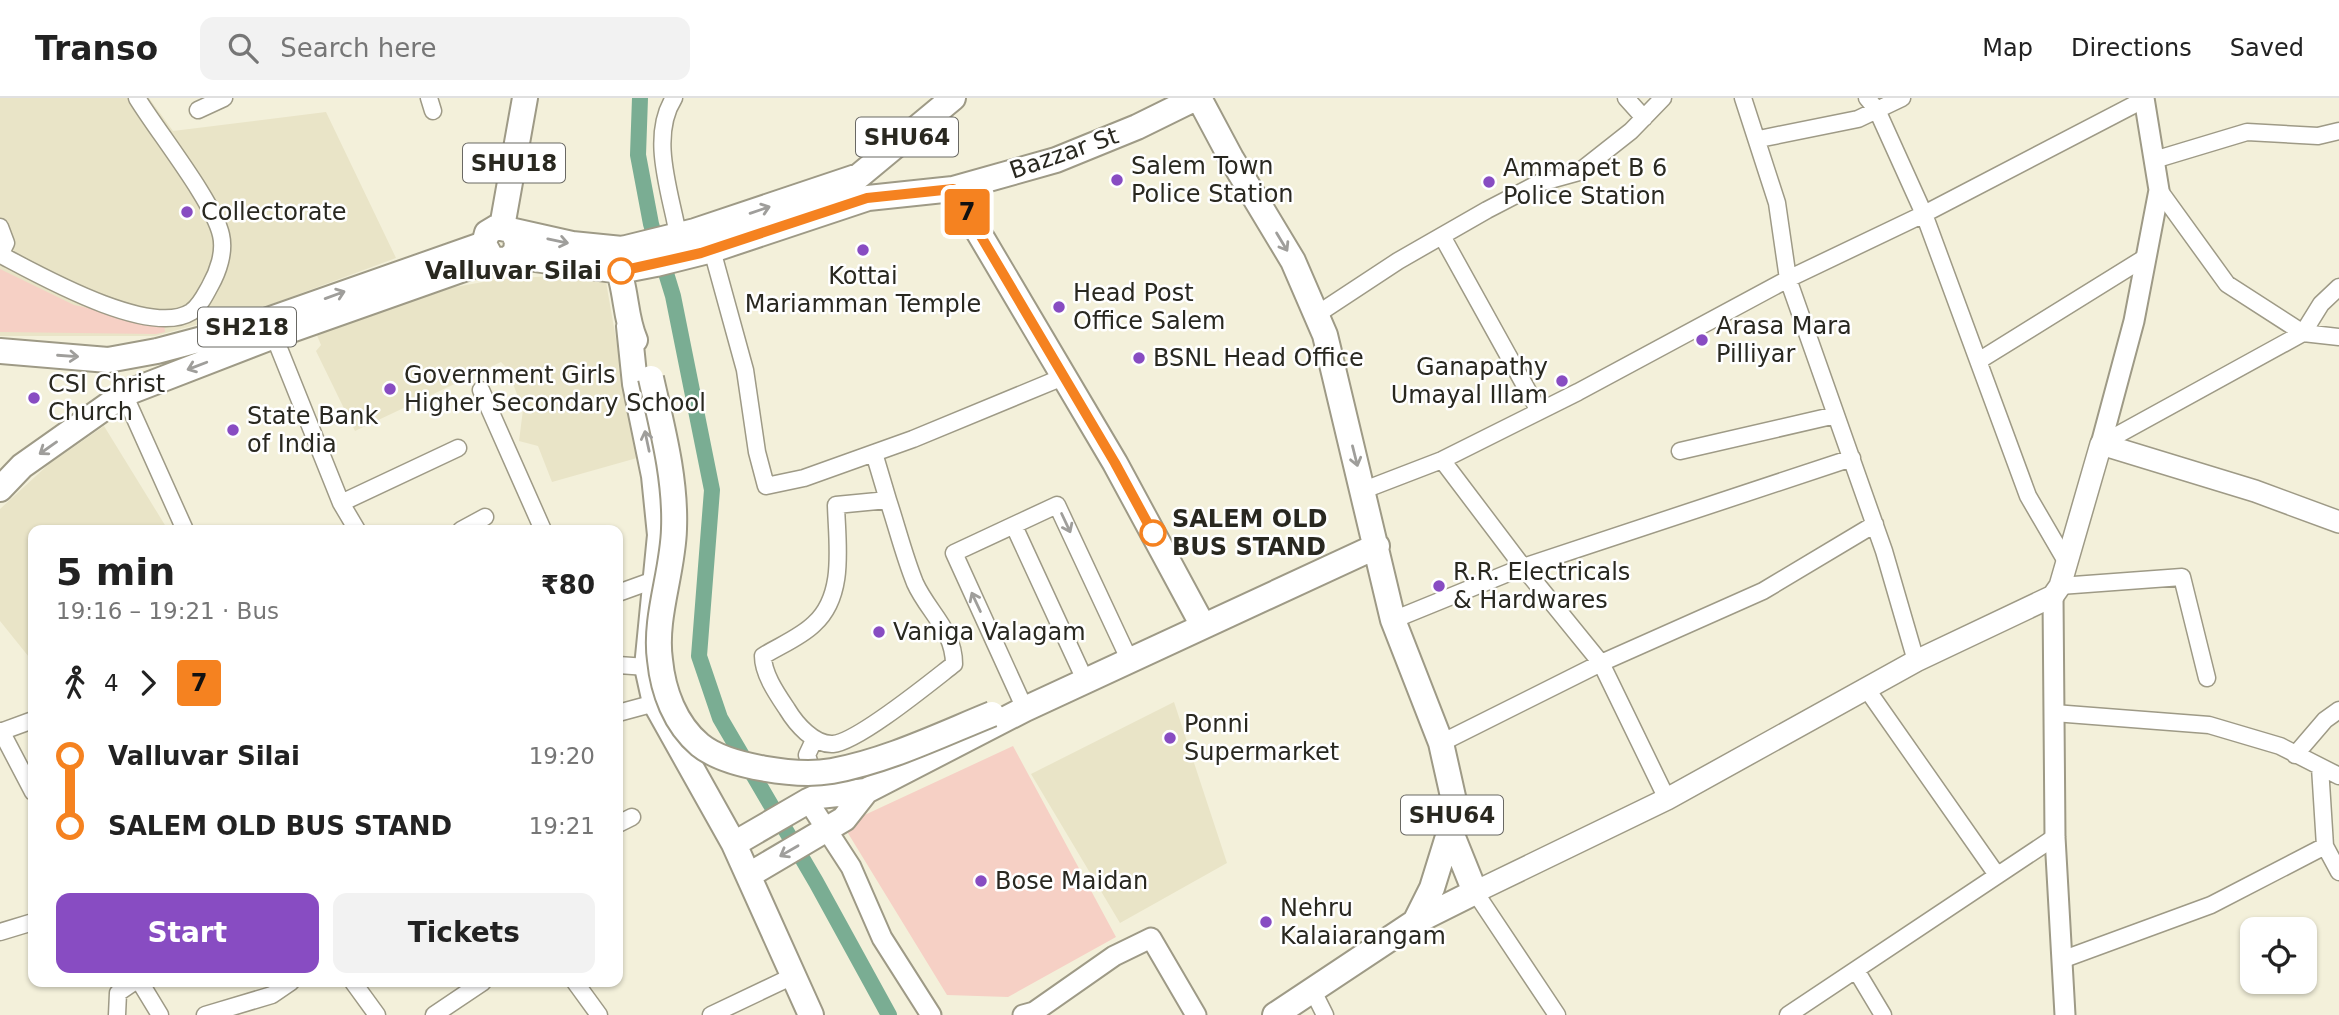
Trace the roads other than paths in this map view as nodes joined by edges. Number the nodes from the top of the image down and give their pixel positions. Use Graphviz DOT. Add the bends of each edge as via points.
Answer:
graph roads {
  1 [pos="137,98"];
  2 [pos="224,98"];
  3 [pos="525,98"];
  4 [pos="674,98"];
  5 [pos="953,98"];
  6 [pos="1197,98"];
  7 [pos="1626,98"];
  8 [pos="1663,98"];
  9 [pos="1743,98"];
  10 [pos="1902,98"];
  11 [pos="2145,99"];
  12 [pos="1872,104"];
  13 [pos="198,110"];
  14 [pos="1644,118"];
  15 [pos="2339,131"];
  16 [pos="1759,139"];
  17 [pos="2154,160"];
  18 [pos="863,187"];
  19 [pos="953,189"];
  20 [pos="2159,190"];
  21 [pos="1924,214"];
  22 [pos="0,227"];
  23 [pos="1442,236"];
  24 [pos="696,242"];
  25 [pos="500,243"];
  26 [pos="0,255"];
  27 [pos="615,255"];
  28 [pos="2146,257"];
  29 [pos="1788,279"];
  30 [pos="2339,287"];
  31 [pos="1316,315"];
  32 [pos="2303,333"];
  33 [pos="274,336"];
  34 [pos="2339,337"];
  35 [pos="0,351"];
  36 [pos="1980,360"];
  37 [pos="1063,377"];
  38 [pos="643,381"];
  39 [pos="481,390"];
  40 [pos="124,394"];
  41 [pos="1539,411"];
  42 [pos="1836,415"];
  43 [pos="2101,444"];
  44 [pos="458,448"];
  45 [pos="1680,451"];
  46 [pos="874,453"];
  47 [pos="1852,458"];
  48 [pos="1442,460"];
  49 [pos="0,489"];
  50 [pos="1364,490"];
  51 [pos="888,500"];
  52 [pos="341,503"];
  53 [pos="485,517"];
  54 [pos="2339,522"];
  55 [pos="1875,524"];
  56 [pos="183,525"];
  57 [pos="354,525"];
  58 [pos="470,525"];
  59 [pos="541,525"];
  60 [pos="1014,526"];
  61 [pos="1377,546"];
  62 [pos="2067,563"];
  63 [pos="1523,568"];
  64 [pos="654,580"];
  65 [pos="623,591"];
  66 [pos="2056,591"];
  67 [pos="1393,620"];
  68 [pos="1202,624"];
  69 [pos="1129,659"];
  70 [pos="1916,661"];
  71 [pos="1601,663"];
  72 [pos="623,665"];
  73 [pos="647,667"];
  74 [pos="2207,678"];
  75 [pos="1085,680"];
  76 [pos="1867,688"];
  77 [pos="655,702"];
  78 [pos="1025,709"];
  79 [pos="2339,710"];
  80 [pos="623,712"];
  81 [pos="2054,713"];
  82 [pos="992,715"];
  83 [pos="28,722"];
  84 [pos="1,732"];
  85 [pos="814,740"];
  86 [pos="1441,743"];
  87 [pos="2295,755"];
  88 [pos="2320,767"];
  89 [pos="2339,776"];
  90 [pos="28,783"];
  91 [pos="866,791"];
  92 [pos="1667,799"];
  93 [pos="808,801"];
  94 [pos="1450,830"];
  95 [pos="822,831"];
  96 [pos="2055,837"];
  97 [pos="737,843"];
  98 [pos="2325,846"];
  99 [pos="754,872"];
  100 [pos="2339,872"];
  101 [pos="1997,876"];
  102 [pos="1475,892"];
  103 [pos="1415,922"];
  104 [pos="28,924"];
  105 [pos="0,932"];
  106 [pos="2064,959"];
  107 [pos="1856,970"];
  108 [pos="793,976"];
  109 [pos="127,987"];
  110 [pos="142,987"];
  111 [pos="284,987"];
  112 [pos="357,987"];
  113 [pos="476,987"];
  114 [pos="579,987"];
  115 [pos="1313,991"];
  116 [pos="117,1015"];
  117 [pos="160,1015"];
  118 [pos="205,1015"];
  119 [pos="377,1015"];
  120 [pos="434,1015"];
  121 [pos="599,1015"];
  122 [pos="712,1015"];
  123 [pos="811,1015"];
  124 [pos="930,1015"];
  125 [pos="1024,1015"];
  126 [pos="1196,1015"];
  127 [pos="1275,1015"];
  128 [pos="1325,1015"];
  129 [pos="1557,1015"];
  130 [pos="1788,1015"];
  131 [pos="1883,1015"];
  132 [pos="2065,1015"];
  1 -- 26 [label="street" via="210,210 221,236 219,271 201,301 190,312 150,317 112,308"];
  2 -- 13 [label="street"];
  3 -- 25 [label="main road, SHU18"];
  4 -- 24 [label="street" via="669,105 663,161"];
  5 -- 18 [label="main road, SHU64"];
  6 -- 19 [label="main road, Bazzar St" via="1056,160"];
  6 -- 31 [label="main road, SHU64, one-way" via="1293,261"];
  7 -- 14 [label="street"];
  8 -- 14 [label="street"];
  9 -- 16 [label="street"];
  10 -- 12 [label="street"];
  11 -- 17 [label="street"];
  11 -- 21 [label="street"];
  12 -- 16 [label="street" via="1858,119"];
  12 -- 21 [label="street"];
  14 -- 23 [label="street" via="1579,172 1539,183"];
  15 -- 17 [label="street" via="2318,136 2247,132"];
  16 -- 29 [label="street" via="1777,204"];
  17 -- 20 [label="street"];
  18 -- 19 [label="main road, Bazzar St"];
  18 -- 24 [label="main road, SHU64"];
  19 -- 37 [label="main road"];
  20 -- 28 [label="street"];
  20 -- 32 [label="street" via="2227,284"];
  21 -- 29 [label="street"];
  21 -- 36 [label="street"];
  22 -- 26 [label="street" via="6,243"];
  23 -- 31 [label="street"];
  23 -- 41 [label="street"];
  24 -- 27 [label="main road, SHU64"];
  24 -- 46 [label="street" via="745,370 765,486 804,478"];
  25 -- 27 [label="main road, SH218"];
  25 -- 33 [label="main road, SH218"];
  35 -- 25 [label="main road, SH218, one-way" via="108,360 157,351 251,326"];
  27 -- 38 [label="main road"];
  28 -- 36 [label="street"];
  28 -- 43 [label="street"];
  29 -- 41 [label="street"];
  29 -- 42 [label="street"];
  30 -- 32 [label="street" via="2320,304"];
  31 -- 50 [label="main road, SHU64, one-way"];
  32 -- 34 [label="street"];
  32 -- 43 [label="street"];
  33 -- 40 [label="main road, SH218, one-way"];
  33 -- 52 [label="street"];
  36 -- 62 [label="street" via="2028,496"];
  37 -- 46 [label="street"];
  37 -- 68 [label="main road"];
  64 -- 38 [label="main road, one-way" via="660,534"];
  38 -- 82 [label="main road, bridge" via="666,444 674,529 659,658 667,697 680,723 701,746 764,768 831,771"];
  39 -- 59 [label="street"];
  40 -- 49 [label="main road, one-way" via="22,466"];
  40 -- 56 [label="street"];
  41 -- 48 [label="street"];
  42 -- 45 [label="street"];
  42 -- 47 [label="street"];
  43 -- 54 [label="main road"];
  43 -- 62 [label="main road"];
  44 -- 52 [label="street"];
  46 -- 51 [label="street"];
  47 -- 55 [label="street"];
  47 -- 63 [label="street"];
  48 -- 50 [label="street"];
  48 -- 63 [label="street"];
  50 -- 61 [label="main road, SHU64"];
  51 -- 85 [label="street" via="836,505 837,572 831,600 814,624 763,656 763,667 789,712"];
  51 -- 85 [label="street" via="914,580 928,610 947,630 954,664 853,736 833,744"];
  52 -- 57 [label="street"];
  53 -- 58 [label="street"];
  55 -- 70 [label="street"];
  55 -- 71 [label="street" via="1763,592"];
  60 -- 69 [label="street, one-way" via="1058,505"];
  60 -- 75 [label="street"];
  78 -- 60 [label="street, one-way" via="954,553"];
  61 -- 67 [label="main road, SHU64"];
  61 -- 68 [label="main road"];
  62 -- 66 [label="main road"];
  63 -- 67 [label="street"];
  63 -- 71 [label="street"];
  64 -- 65 [label="street"];
  64 -- 73 [label="main road"];
  66 -- 70 [label="main road"];
  66 -- 74 [label="street" via="2182,577"];
  66 -- 81 [label="street"];
  67 -- 86 [label="main road, SHU64"];
  68 -- 69 [label="main road"];
  69 -- 75 [label="main road"];
  70 -- 76 [label="main road"];
  71 -- 86 [label="street"];
  71 -- 92 [label="street"];
  72 -- 73 [label="street"];
  73 -- 77 [label="main road"];
  75 -- 78 [label="main road"];
  76 -- 92 [label="main road"];
  76 -- 101 [label="street"];
  77 -- 80 [label="street"];
  77 -- 97 [label="main road"];
  78 -- 91 [label="main road"];
  79 -- 87 [label="street"];
  81 -- 87 [label="street" via="2209,725 2280,746"];
  81 -- 96 [label="street"];
  83 -- 84 [label="street"];
  84 -- 90 [label="street"];
  85 -- 93 [label="street" via="807,755"];
  86 -- 94 [label="main road, SHU64" via="1454,801"];
  87 -- 88 [label="street"];
  88 -- 89 [label="street"];
  88 -- 98 [label="street"];
  91 -- 93 [label="main road"];
  91 -- 95 [label="main road" via="844,819"];
  92 -- 102 [label="main road"];
  93 -- 95 [label="street"];
  93 -- 97 [label="main road"];
  94 -- 102 [label="main road"];
  94 -- 103 [label="main road, SHU64" via="1432,888"];
  95 -- 99 [label="main road, one-way"];
  95 -- 124 [label="street" via="850,867 882,938"];
  96 -- 101 [label="street"];
  96 -- 106 [label="street"];
  97 -- 99 [label="main road"];
  98 -- 100 [label="street"];
  98 -- 106 [label="street" via="2211,905"];
  99 -- 108 [label="main road"];
  101 -- 107 [label="street"];
  102 -- 103 [label="main road"];
  102 -- 129 [label="street"];
  103 -- 115 [label="main road, SHU64"];
  104 -- 105 [label="street"];
  106 -- 132 [label="street"];
  107 -- 130 [label="street"];
  107 -- 131 [label="street"];
  108 -- 122 [label="street"];
  108 -- 123 [label="main road"];
  109 -- 116 [label="street" via="118,993"];
  110 -- 117 [label="street"];
  111 -- 118 [label="street" via="272,995"];
  112 -- 119 [label="street"];
  113 -- 120 [label="street"];
  114 -- 121 [label="street"];
  115 -- 127 [label="main road, SHU64"];
  115 -- 128 [label="street"];
  125 -- 126 [label="street" via="1114,956 1151,938"];
}
